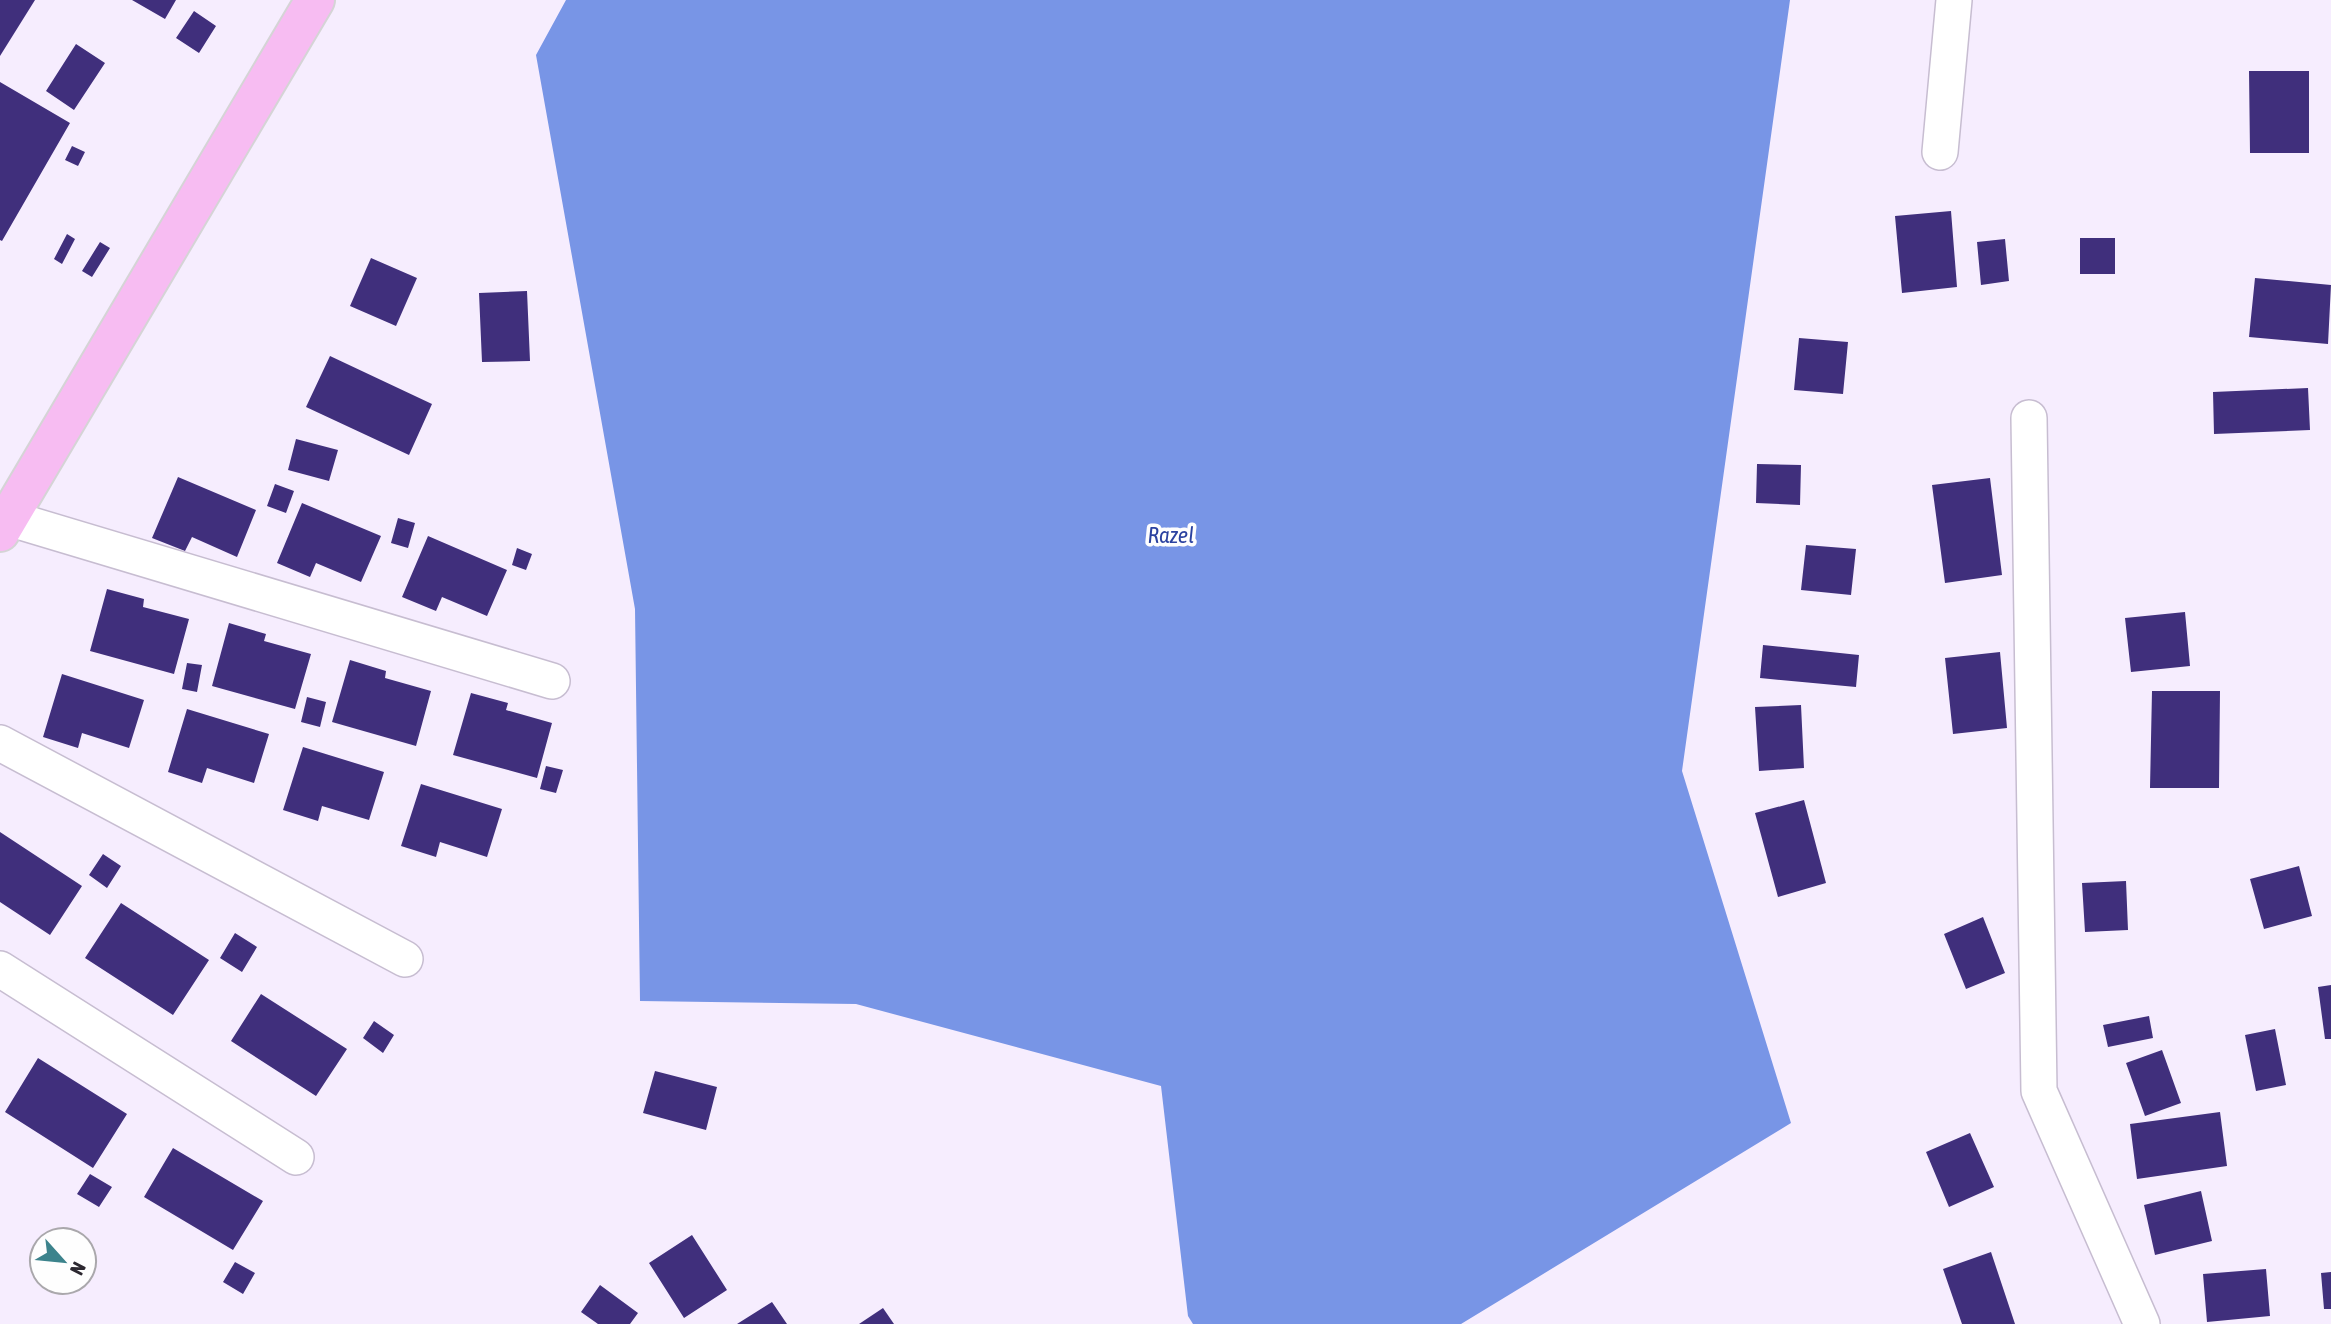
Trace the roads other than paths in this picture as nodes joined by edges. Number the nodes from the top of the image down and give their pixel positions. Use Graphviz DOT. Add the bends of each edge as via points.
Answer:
graph roads {
  1 [pos="315,0"];
  2 [pos="1954,0"];
  3 [pos="1940,152"];
  4 [pos="2029,418"];
  5 [pos="4,525"];
  6 [pos="552,681"];
  7 [pos="0,743"];
  8 [pos="405,960"];
  9 [pos="0,969"];
  10 [pos="296,1157"];
  11 [pos="2142,1324"];
  1 -- 5 [label="main road"];
  2 -- 3 [label="street"];
  4 -- 11 [label="street" via="2039,1091"];
  5 -- 6 [label="street"];
  7 -- 8 [label="street"];
  9 -- 10 [label="street"];
}
